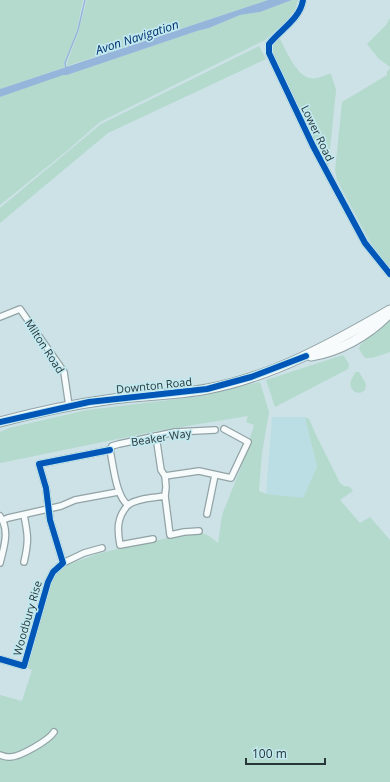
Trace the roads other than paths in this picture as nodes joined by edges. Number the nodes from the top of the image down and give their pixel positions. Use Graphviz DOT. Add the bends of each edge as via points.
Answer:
graph roads {
  1 [pos="303,0"];
  2 [pos="390,274"];
  3 [pos="390,310"];
  4 [pos="390,313"];
  5 [pos="0,317"];
  6 [pos="306,356"];
  7 [pos="69,406"];
  8 [pos="0,422"];
  9 [pos="214,430"];
  10 [pos="224,430"];
  11 [pos="156,436"];
  12 [pos="110,450"];
  13 [pos="215,475"];
  14 [pos="164,476"];
  15 [pos="118,492"];
  16 [pos="165,496"];
  17 [pos="128,505"];
  18 [pos="49,509"];
  19 [pos="207,514"];
  20 [pos="24,515"];
  21 [pos="2,518"];
  22 [pos="198,531"];
  23 [pos="170,535"];
  24 [pos="162,537"];
  25 [pos="153,539"];
  26 [pos="102,548"];
  27 [pos="24,562"];
  28 [pos="0,563"];
  29 [pos="63,563"];
  30 [pos="0,659"];
  31 [pos="52,734"];
  32 [pos="0,755"];
  1 -- 2 [label="street, Lower Road" via="296,17 269,44 269,53 328,176 366,243"];
  3 -- 6 [label="highway, Downton Road"];
  4 -- 6 [label="highway, Downton Road" via="376,326 354,339 323,354"];
  5 -- 7 [label="street, Milton Road" via="20,310 64,372"];
  6 -- 7 [label="highway, Downton Road" via="251,377 207,389"];
  7 -- 8 [label="highway, Downton Road"];
  9 -- 11 [label="street, Beaker Way"];
  10 -- 13 [label="street" via="248,442 231,478"];
  11 -- 12 [label="street, Beaker Way" via="112,446"];
  11 -- 14 [label="street"];
  12 -- 15 [label="street"];
  12 -- 18 [label="street" via="39,464"];
  13 -- 14 [label="street" via="198,471"];
  13 -- 19 [label="street"];
  14 -- 16 [label="street"];
  15 -- 17 [label="street" via="123,502"];
  15 -- 18 [label="street" via="75,500"];
  16 -- 17 [label="street" via="137,500"];
  16 -- 23 [label="street"];
  17 -- 25 [label="street" via="118,523 119,544"];
  18 -- 20 [label="street"];
  18 -- 29 [label="street"];
  20 -- 21 [label="street"];
  20 -- 27 [label="street" via="28,547"];
  21 -- 28 [label="street" via="6,537"];
  22 -- 23 [label="street"];
  23 -- 24 [label="street"];
  26 -- 29 [label="street, Woodbury Rise"];
  29 -- 30 [label="street, Woodbury Rise" via="53,572 48,582 24,666"];
  31 -- 32 [label="street" via="31,750 10,758"];
}
